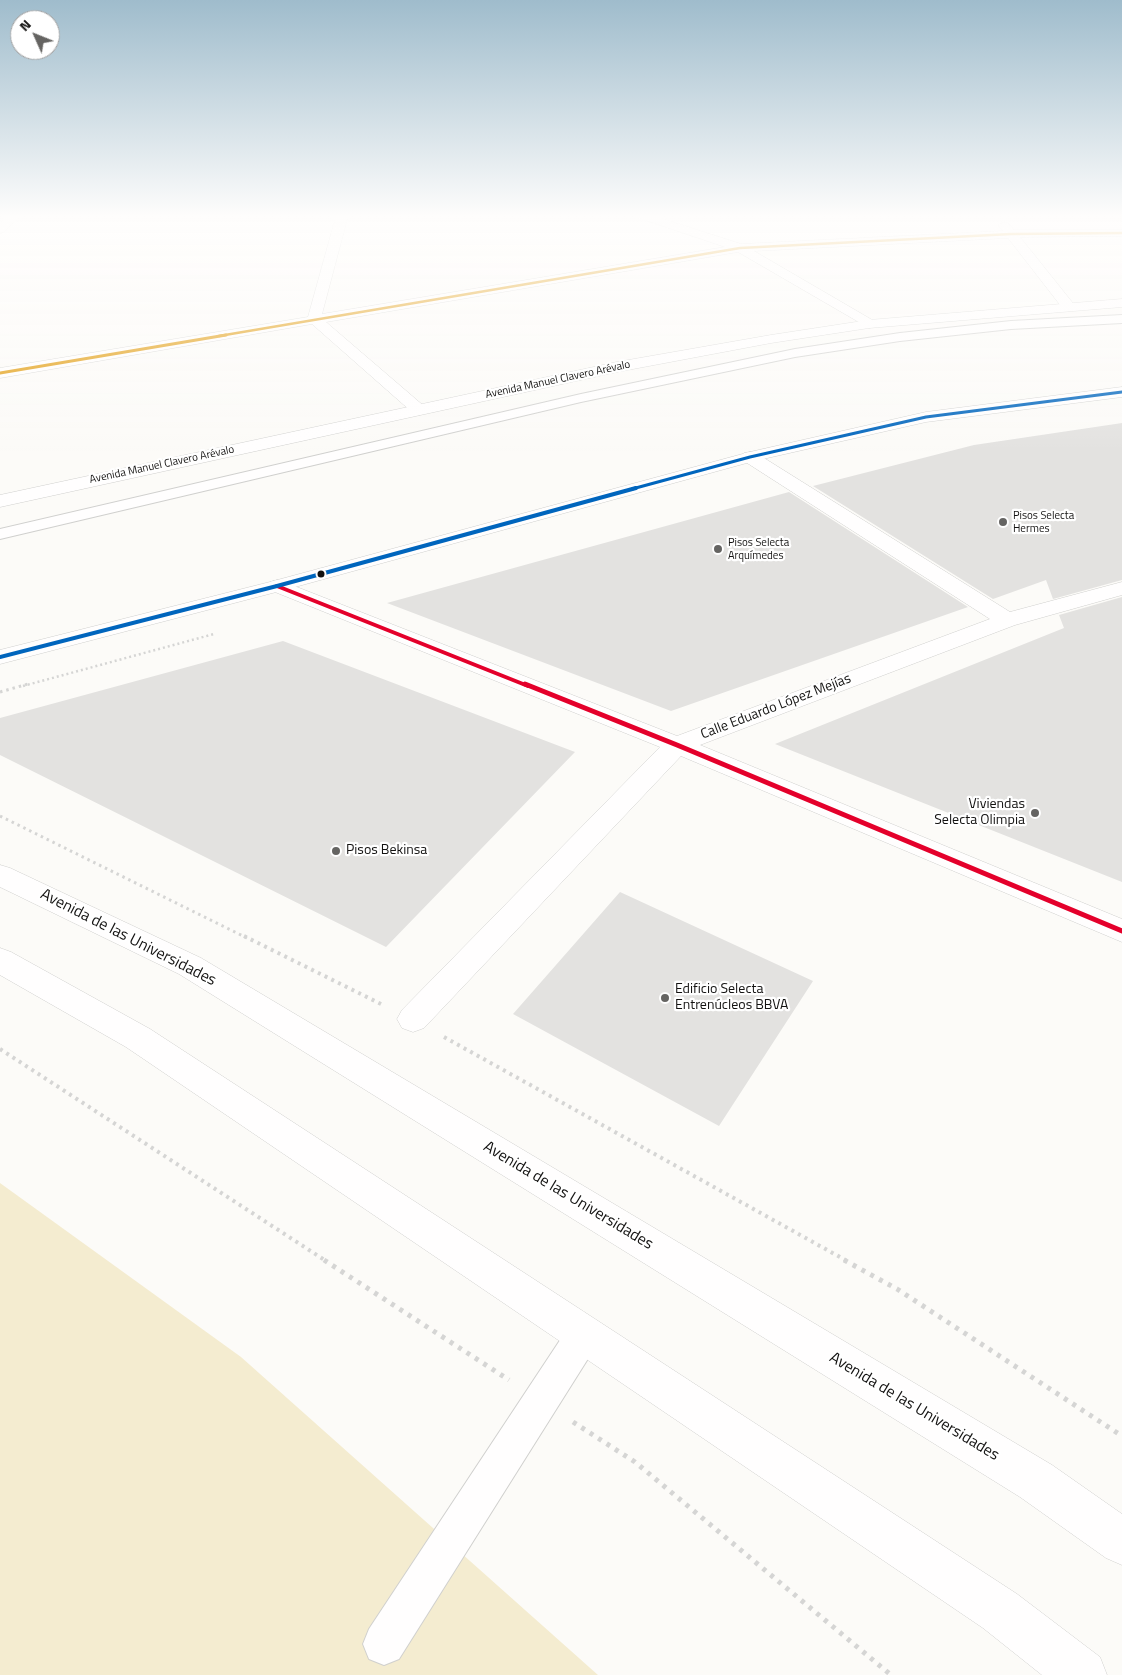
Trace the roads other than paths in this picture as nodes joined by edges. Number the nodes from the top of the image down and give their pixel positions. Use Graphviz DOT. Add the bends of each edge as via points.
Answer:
graph roads {
  1 [pos="321,294"];
  2 [pos="463,294"];
  3 [pos="818,294"];
  4 [pos="1059,294"];
  5 [pos="1122,303"];
  6 [pos="1069,307"];
  7 [pos="1122,317"];
  8 [pos="314,319"];
  9 [pos="869,324"];
  10 [pos="0,373"];
  11 [pos="1122,392"];
  12 [pos="420,410"];
  13 [pos="750,457"];
  14 [pos="0,501"];
  15 [pos="0,525"];
  16 [pos="0,534"];
  17 [pos="277,586"];
  18 [pos="1122,588"];
  19 [pos="1007,620"];
  20 [pos="0,657"];
  21 [pos="677,745"];
  22 [pos="0,875"];
  23 [pos="1122,931"];
  24 [pos="0,960"];
  25 [pos="413,1019"];
  26 [pos="584,1334"];
  27 [pos="1122,1542"];
  28 [pos="384,1644"];
  29 [pos="1082,1675"];
  1 -- 8 [label="street"];
  2 -- 8 [label="street"];
  3 -- 9 [label="street"];
  4 -- 6 [label="street"];
  5 -- 6 [label="street, Avenida Manuel Clavero Arévalo"];
  6 -- 9 [label="street, Avenida Manuel Clavero Arévalo"];
  7 -- 15 [label="lane" via="947,328 786,350 572,394"];
  7 -- 16 [label="lane" via="900,337 795,353 581,398"];
  8 -- 10 [label="street"];
  8 -- 12 [label="street"];
  9 -- 12 [label="street, Avenida Manuel Clavero Arévalo" via="617,367"];
  11 -- 13 [label="street" via="926,417"];
  12 -- 14 [label="street, Avenida Manuel Clavero Arévalo"];
  13 -- 17 [label="street"];
  13 -- 19 [label="street"];
  17 -- 20 [label="street"];
  17 -- 21 [label="street"];
  18 -- 19 [label="street, Calle Eduardo López Mejías"];
  19 -- 21 [label="street, Calle Eduardo López Mejías"];
  21 -- 23 [label="street"];
  21 -- 25 [label="street, Calle Eduardo López Mejías"];
  22 -- 27 [label="street, Avenida de las Universidades" via="199,971 1036,1481"];
  24 -- 26 [label="street" via="138,1038"];
  26 -- 28 [label="lane"];
  26 -- 29 [label="street" via="1000,1611"];
}
